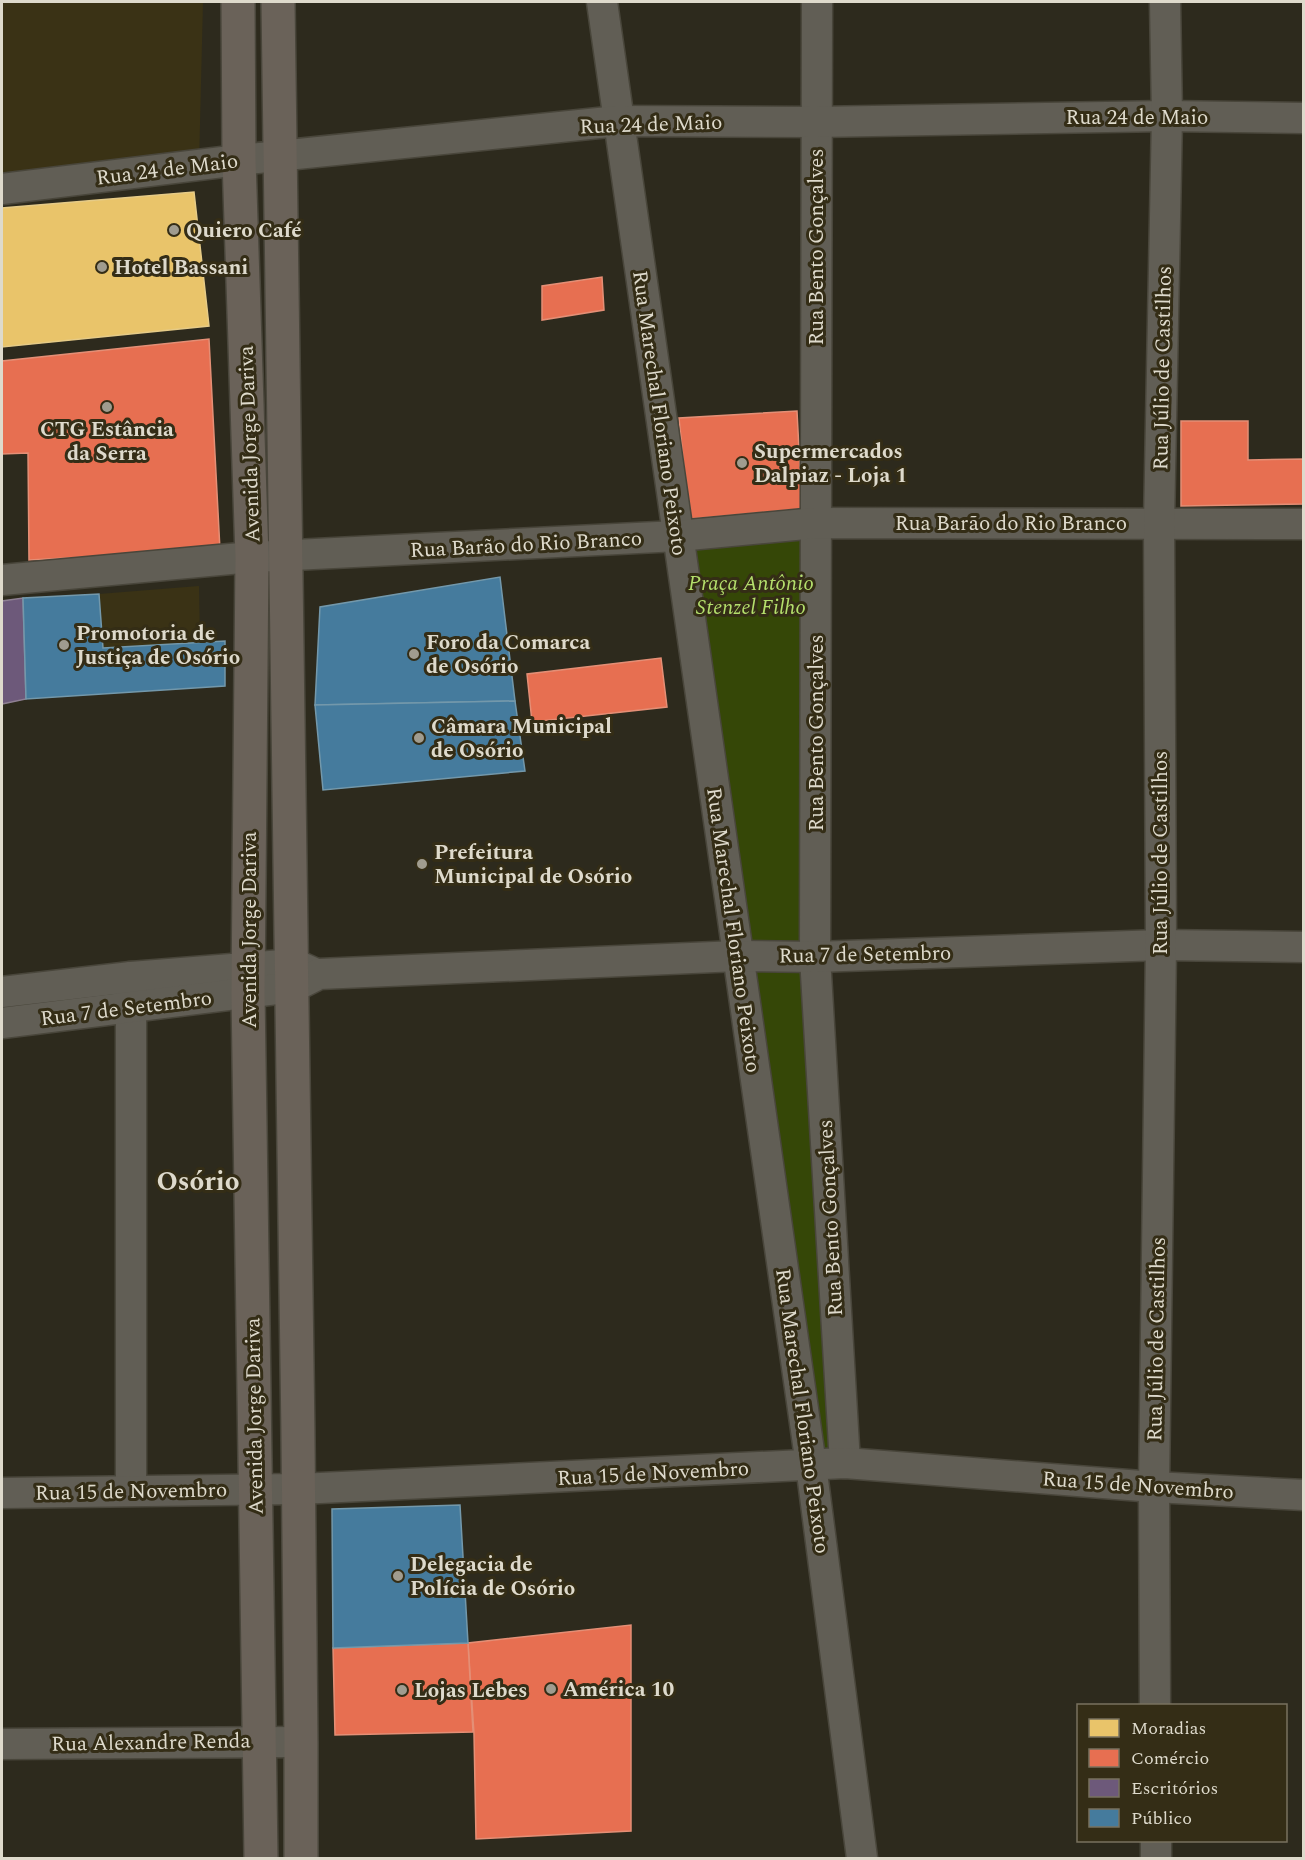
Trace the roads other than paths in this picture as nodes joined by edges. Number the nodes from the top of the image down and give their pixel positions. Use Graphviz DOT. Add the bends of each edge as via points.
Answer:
graph roads {
  1 [pos="238,2"];
  2 [pos="278,2"];
  3 [pos="602,2"];
  4 [pos="817,2"];
  5 [pos="1165,2"];
  6 [pos="1167,116"];
  7 [pos="1304,118"];
  8 [pos="618,121"];
  9 [pos="816,122"];
  10 [pos="282,157"];
  11 [pos="239,160"];
  12 [pos="2,189"];
  13 [pos="285,356"];
  14 [pos="246,359"];
  15 [pos="816,523"];
  16 [pos="1159,523"];
  17 [pos="1304,524"];
  18 [pos="678,536"];
  19 [pos="289,555"];
  20 [pos="252,557"];
  21 [pos="2,580"];
  22 [pos="1161,945"];
  23 [pos="1304,947"];
  24 [pos="738,956"];
  25 [pos="815,957"];
  26 [pos="302,975"];
  27 [pos="131,976"];
  28 [pos="248,981"];
  29 [pos="2,992"];
  30 [pos="132,1007"];
  31 [pos="2,1023"];
  32 [pos="845,1463"];
  33 [pos="811,1465"];
  34 [pos="1154,1487"];
  35 [pos="299,1489"];
  36 [pos="131,1490"];
  37 [pos="255,1490"];
  38 [pos="2,1493"];
  39 [pos="1304,1495"];
  40 [pos="1155,1704"];
  41 [pos="260,1741"];
  42 [pos="301,1742"];
  43 [pos="2,1744"];
  44 [pos="1156,1842"];
  45 [pos="261,1858"];
  46 [pos="301,1858"];
  47 [pos="862,1858"];
  48 [pos="1156,1858"];
  1 -- 11 [label="main road, Avenida Jorge Dariva"];
  2 -- 10 [label="main road, Avenida Jorge Dariva"];
  3 -- 8 [label="street, Rua Marechal Floriano Peixoto"];
  4 -- 9 [label="street, Rua Bento Gonçalves"];
  5 -- 6 [label="street, Rua Júlio de Castilhos"];
  6 -- 7 [label="street, Rua 24 de Maio"];
  6 -- 9 [label="street, Rua 24 de Maio"];
  6 -- 16 [label="street, Rua Júlio de Castilhos"];
  8 -- 9 [label="street, Rua 24 de Maio"];
  8 -- 10 [label="street, Rua 24 de Maio"];
  8 -- 18 [label="street, Rua Marechal Floriano Peixoto"];
  9 -- 15 [label="street, Rua Bento Gonçalves"];
  10 -- 11 [label="street, Rua 24 de Maio"];
  10 -- 13 [label="main road, Avenida Jorge Dariva"];
  11 -- 12 [label="street, Rua 24 de Maio"];
  11 -- 14 [label="main road, Avenida Jorge Dariva"];
  13 -- 14 [label="main road"];
  13 -- 19 [label="main road, Avenida Jorge Dariva"];
  14 -- 20 [label="main road, Avenida Jorge Dariva"];
  15 -- 16 [label="street, Rua Barão do Rio Branco"];
  15 -- 18 [label="street, Rua Barão do Rio Branco"];
  15 -- 25 [label="street, Rua Bento Gonçalves"];
  16 -- 17 [label="street, Rua Barão do Rio Branco"];
  16 -- 22 [label="street, Rua Júlio de Castilhos"];
  18 -- 19 [label="street, Rua Barão do Rio Branco"];
  18 -- 24 [label="street, Rua Marechal Floriano Peixoto"];
  19 -- 20 [label="street, Rua Barão do Rio Branco"];
  19 -- 26 [label="main road, Avenida Jorge Dariva"];
  20 -- 21 [label="street, Rua Barão do Rio Branco"];
  20 -- 28 [label="main road, Avenida Jorge Dariva"];
  22 -- 23 [label="street, Rua 7 de Setembro"];
  22 -- 25 [label="street, Rua 7 de Setembro"];
  22 -- 34 [label="street, Rua Júlio de Castilhos"];
  24 -- 25 [label="street, Rua 7 de Setembro"];
  24 -- 26 [label="street, Rua 7 de Setembro"];
  24 -- 33 [label="street, Rua Marechal Floriano Peixoto"];
  25 -- 32 [label="street, Rua Bento Gonçalves"];
  26 -- 28 [label="street, Rua 7 de Setembro"];
  26 -- 35 [label="main road, Avenida Jorge Dariva"];
  27 -- 28 [label="street, Rua 7 de Setembro"];
  27 -- 29 [label="street, Rua 7 de Setembro"];
  27 -- 30 [label="street"];
  28 -- 30 [label="street, Rua 7 de Setembro"];
  28 -- 37 [label="main road, Avenida Jorge Dariva"];
  30 -- 31 [label="street, Rua 7 de Setembro"];
  30 -- 36 [label="street"];
  32 -- 33 [label="street, Rua 15 de Novembro"];
  32 -- 34 [label="street, Rua 15 de Novembro"];
  33 -- 35 [label="street, Rua 15 de Novembro"];
  33 -- 47 [label="street, Rua Marechal Floriano Peixoto"];
  34 -- 39 [label="street, Rua 15 de Novembro"];
  34 -- 40 [label="street, Rua Júlio de Castilhos"];
  35 -- 37 [label="street, Rua 15 de Novembro"];
  35 -- 42 [label="main road, Avenida Jorge Dariva"];
  36 -- 37 [label="street, Rua 15 de Novembro"];
  36 -- 38 [label="street, Rua 15 de Novembro"];
  37 -- 41 [label="main road, Avenida Jorge Dariva"];
  41 -- 42 [label="street, Rua Alexandre Renda"];
  41 -- 43 [label="street, Rua Alexandre Renda"];
  41 -- 45 [label="main road, Avenida Jorge Dariva"];
  42 -- 46 [label="main road, Avenida Jorge Dariva"];
  44 -- 48 [label="street"];
}
